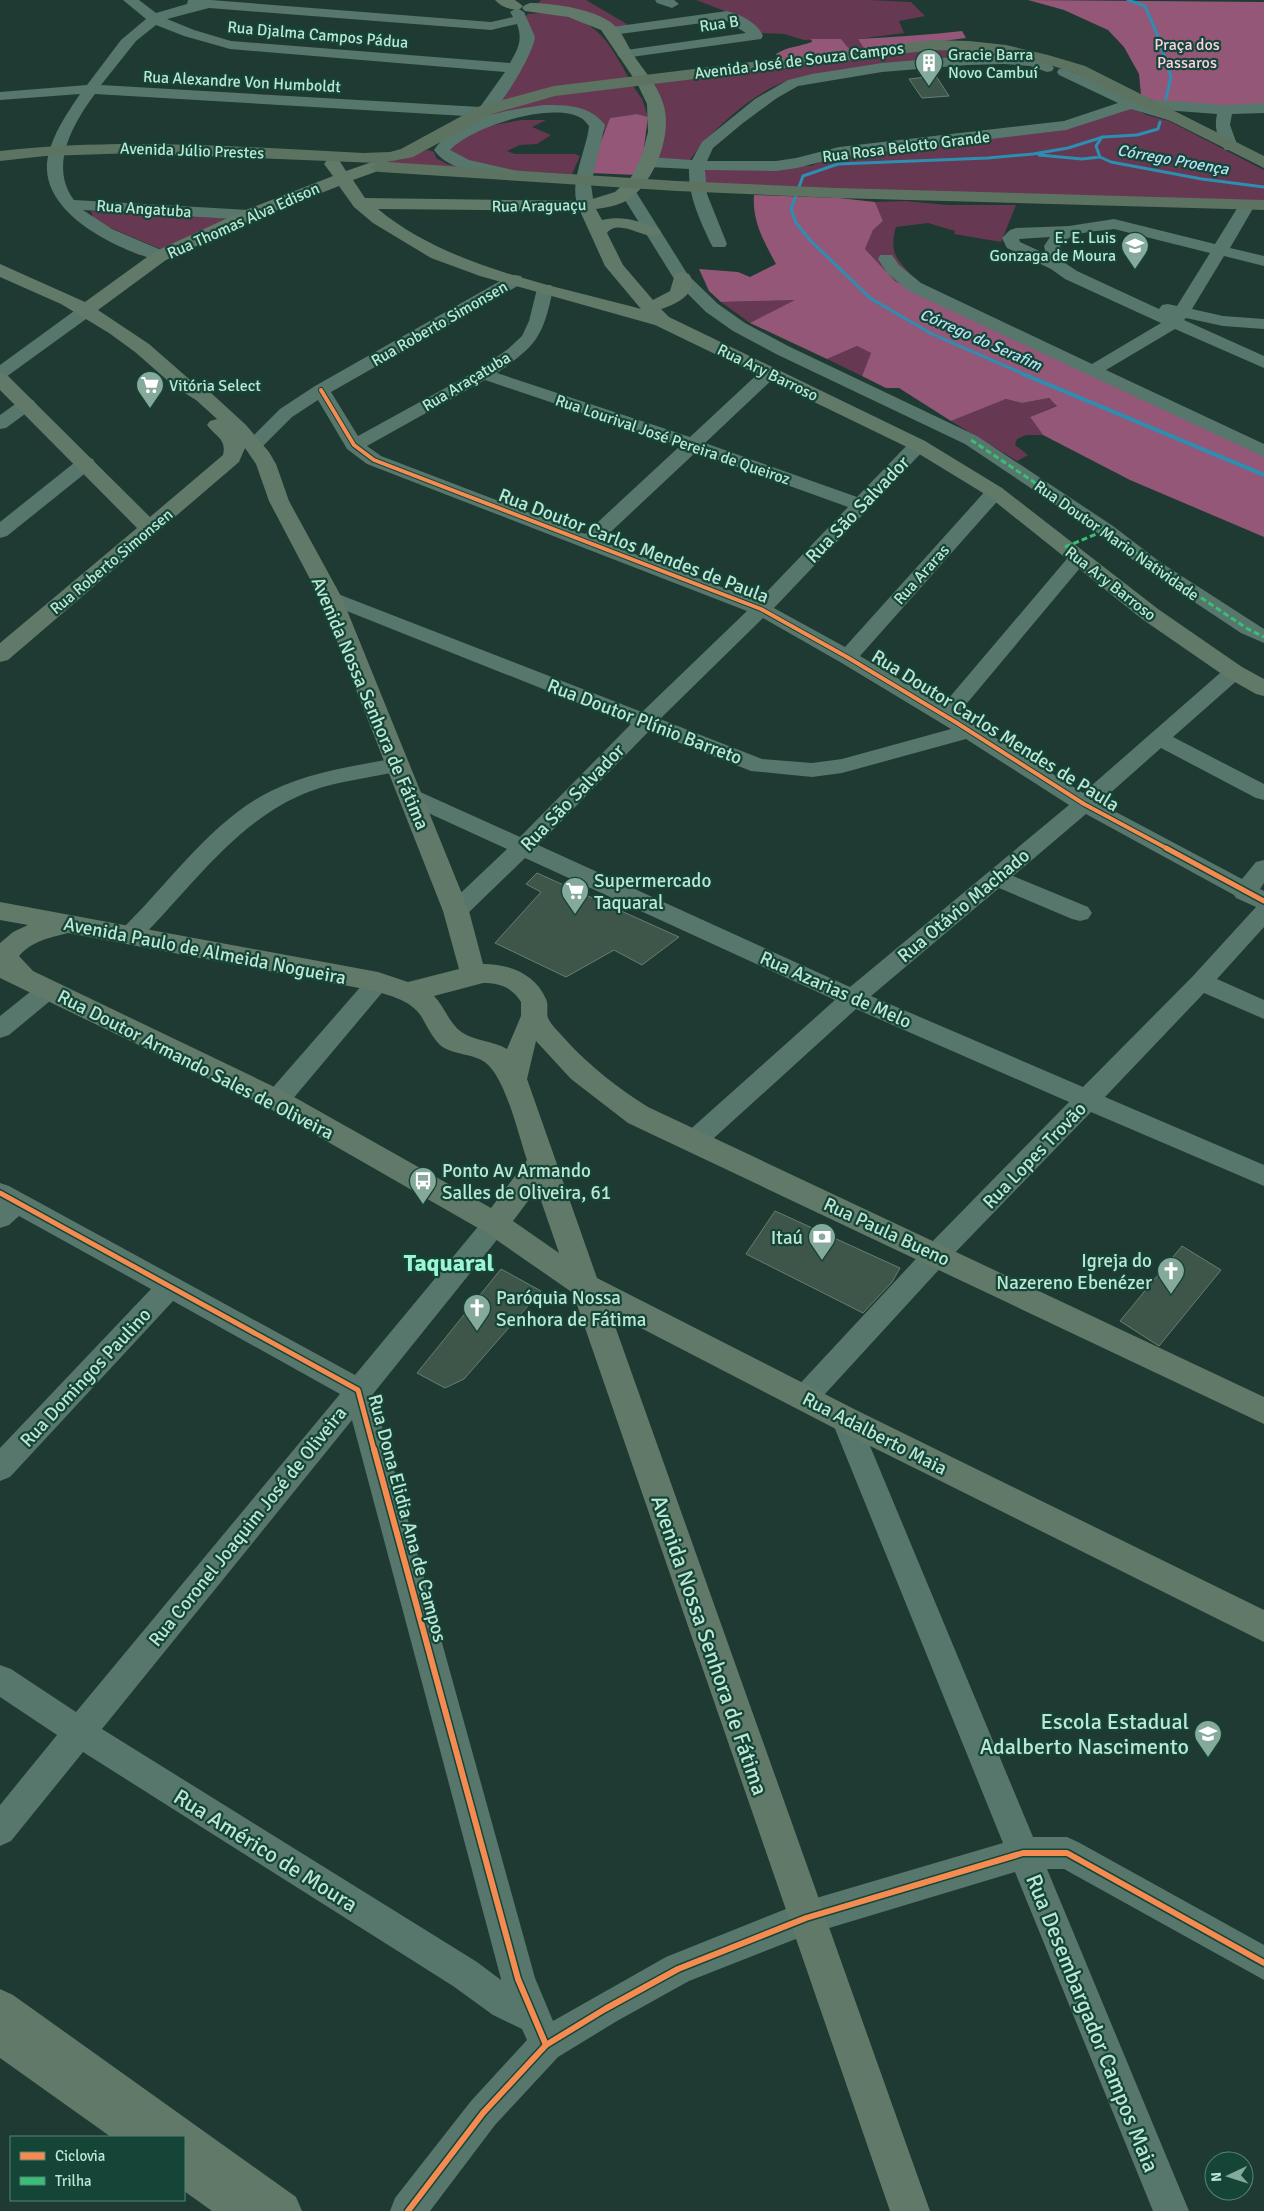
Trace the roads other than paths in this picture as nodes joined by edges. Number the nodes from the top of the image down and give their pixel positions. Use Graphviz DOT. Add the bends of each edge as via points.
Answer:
graph roads {
  1 [pos="130,0"];
  2 [pos="163,0"];
  3 [pos="210,4"];
  4 [pos="521,10"];
  5 [pos="155,19"];
  6 [pos="612,31"];
  7 [pos="624,54"];
  8 [pos="1011,57"];
  9 [pos="513,68"];
  10 [pos="1066,75"];
  11 [pos="1052,84"];
  12 [pos="90,89"];
  13 [pos="0,96"];
  14 [pos="1130,104"];
  15 [pos="1153,105"];
  16 [pos="1264,108"];
  17 [pos="1226,110"];
  18 [pos="481,113"];
  19 [pos="1175,117"];
  20 [pos="461,134"];
  21 [pos="429,142"];
  22 [pos="1230,147"];
  23 [pos="58,152"];
  24 [pos="0,156"];
  25 [pos="378,162"];
  26 [pos="649,162"];
  27 [pos="0,163"];
  28 [pos="1264,163"];
  29 [pos="698,165"];
  30 [pos="338,171"];
  31 [pos="516,175"];
  32 [pos="628,192"];
  33 [pos="360,203"];
  34 [pos="68,204"];
  35 [pos="409,205"];
  36 [pos="1255,205"];
  37 [pos="586,206"];
  38 [pos="249,215"];
  39 [pos="379,218"];
  40 [pos="1070,231"];
  41 [pos="652,232"];
  42 [pos="598,234"];
  43 [pos="719,244"];
  44 [pos="1217,251"];
  45 [pos="160,256"];
  46 [pos="886,259"];
  47 [pos="1264,261"];
  48 [pos="1057,265"];
  49 [pos="0,270"];
  50 [pos="682,278"];
  51 [pos="515,280"];
  52 [pos="630,286"];
  53 [pos="545,289"];
  54 [pos="596,302"];
  55 [pos="87,310"];
  56 [pos="656,313"];
  57 [pos="1177,317"];
  58 [pos="1264,324"];
  59 [pos="1264,363"];
  60 [pos="1094,370"];
  61 [pos="0,373"];
  62 [pos="769,373"];
  63 [pos="484,374"];
  64 [pos="0,378"];
  65 [pos="182,384"];
  66 [pos="322,390"];
  67 [pos="0,391"];
  68 [pos="24,400"];
  69 [pos="0,424"];
  70 [pos="246,437"];
  71 [pos="692,444"];
  72 [pos="918,445"];
  73 [pos="354,446"];
  74 [pos="1264,451"];
  75 [pos="86,463"];
  76 [pos="222,467"];
  77 [pos="995,492"];
  78 [pos="279,501"];
  79 [pos="861,505"];
  80 [pos="149,528"];
  81 [pos="1106,530"];
  82 [pos="0,532"];
  83 [pos="588,542"];
  84 [pos="1072,553"];
  85 [pos="331,598"];
  86 [pos="760,609"];
  87 [pos="1264,637"];
  88 [pos="0,655"];
  89 [pos="847,657"];
  90 [pos="1234,672"];
  91 [pos="1264,688"];
  92 [pos="945,716"];
  93 [pos="646,721"];
  94 [pos="969,731"];
  95 [pos="1158,738"];
  96 [pos="396,765"];
  97 [pos="1264,793"];
  98 [pos="410,796"];
  99 [pos="1084,804"];
  100 [pos="523,847"];
  101 [pos="1264,868"];
  102 [pos="995,877"];
  103 [pos="1254,897"];
  104 [pos="0,911"];
  105 [pos="456,911"];
  106 [pos="1264,912"];
  107 [pos="1080,913"];
  108 [pos="67,924"];
  109 [pos="131,934"];
  110 [pos="0,967"];
  111 [pos="473,973"];
  112 [pos="24,979"];
  113 [pos="378,982"];
  114 [pos="1201,982"];
  115 [pos="48,990"];
  116 [pos="408,992"];
  117 [pos="853,998"];
  118 [pos="1264,1010"];
  119 [pos="534,1018"];
  120 [pos="0,1029"];
  121 [pos="514,1077"];
  122 [pos="1088,1099"];
  123 [pos="277,1100"];
  124 [pos="694,1140"];
  125 [pos="542,1160"];
  126 [pos="1264,1176"];
  127 [pos="5,1204"];
  128 [pos="495,1224"];
  129 [pos="936,1255"];
  130 [pos="584,1285"];
  131 [pos="170,1287"];
  132 [pos="358,1390"];
  133 [pos="804,1398"];
  134 [pos="1264,1411"];
  135 [pos="845,1419"];
  136 [pos="0,1468"];
  137 [pos="1264,1627"];
  138 [pos="0,1679"];
  139 [pos="79,1732"];
  140 [pos="0,1830"];
  141 [pos="1023,1854"];
  142 [pos="806,1918"];
  143 [pos="1264,1963"];
  144 [pos="0,2008"];
  145 [pos="540,2031"];
  146 [pos="0,2035"];
  147 [pos="142,2136"];
  148 [pos="178,2136"];
  149 [pos="185,2141"];
  150 [pos="185,2168"];
  151 [pos="246,2211"];
  152 [pos="282,2211"];
  153 [pos="408,2211"];
  154 [pos="910,2211"];
  155 [pos="1171,2211"];
  1 -- 5 [label="street, Rua Djalma Campos Pádua"];
  2 -- 3 [label="street"];
  3 -- 4 [label="street" via="491,26"];
  3 -- 5 [label="street"];
  4 -- 6 [label="main road" via="573,14"];
  4 -- 9 [label="street" via="528,41"];
  5 -- 9 [label="street, Rua Djalma Campos Pádua" via="213,41 251,48"];
  5 -- 12 [label="street" via="128,41"];
  6 -- 7 [label="main road"];
  6 -- 7 [label="street, Rua B" via="727,15 743,22 756,36"];
  7 -- 26 [label="main road" via="651,94 658,113"];
  8 -- 10 [label="street" via="1038,72"];
  8 -- 15 [label="highway, Avenida José de Souza Campos" via="1050,58"];
  8 -- 18 [label="highway, Avenida José de Souza Campos" via="981,45 932,45 554,91"];
  8 -- 29 [label="street" via="943,62 794,83 778,90 708,145"];
  9 -- 18 [label="street"];
  10 -- 11 [label="street" via="1064,82"];
  10 -- 14 [label="street"];
  12 -- 13 [label="street, Rua Alexandre Von Humboldt"];
  12 -- 18 [label="street, Rua Alexandre Von Humboldt"];
  12 -- 23 [label="street" via="70,120"];
  14 -- 19 [label="street"];
  14 -- 29 [label="street, Rua Rosa Belotto Grande" via="1088,119 1036,130 839,152 776,166"];
  15 -- 17 [label="street"];
  15 -- 19 [label="highway, Avenida José de Souza Campos"];
  16 -- 17 [label="street"];
  17 -- 22 [label="street" via="1222,125"];
  18 -- 20 [label="highway"];
  18 -- 21 [label="highway, Avenida José de Souza Campos"];
  19 -- 22 [label="highway, Avenida José de Souza Campos"];
  20 -- 21 [label="highway"];
  20 -- 31 [label="street" via="446,143 442,150 448,158"];
  20 -- 37 [label="street, Rua Ary Barroso" via="528,110 565,110 593,119 597,125 596,135 582,184"];
  21 -- 25 [label="highway, Avenida José de Souza Campos"];
  22 -- 28 [label="highway, Avenida José de Souza Campos"];
  23 -- 24 [label="highway, Avenida Júlio Prestes"];
  23 -- 25 [label="highway, Avenida Júlio Prestes" via="111,146 172,147"];
  23 -- 27 [label="highway, Avenida Júlio Prestes"];
  23 -- 30 [label="highway, Avenida Júlio Prestes" via="169,154"];
  23 -- 34 [label="street" via="55,179"];
  25 -- 30 [label="main road, Rua Thomas Alva Edison"];
  25 -- 31 [label="highway"];
  26 -- 29 [label="street, Rua Rosa Belotto Grande"];
  26 -- 32 [label="main road"];
  29 -- 43 [label="street" via="698,194"];
  30 -- 33 [label="main road"];
  30 -- 38 [label="main road, Rua Thomas Alva Edison"];
  31 -- 36 [label="highway" via="836,192"];
  32 -- 37 [label="main road, Rua Araguaçu" via="613,200"];
  32 -- 41 [label="street, Rua Doutor Mario Natividade"];
  33 -- 35 [label="main road, Rua Araguaçu"];
  33 -- 39 [label="main road"];
  34 -- 38 [label="street, Rua Angatuba"];
  34 -- 45 [label="street" via="95,226"];
  35 -- 37 [label="main road, Rua Araguaçu"];
  35 -- 39 [label="main road"];
  36 -- 44 [label="street"];
  37 -- 42 [label="main road, Rua Ary Barroso"];
  38 -- 45 [label="main road, Rua Thomas Alva Edison"];
  39 -- 51 [label="main road" via="437,254"];
  40 -- 44 [label="street" via="1114,224"];
  40 -- 48 [label="street" via="1058,237 1052,246"];
  40 -- 48 [label="street" via="1016,233 1010,238 1013,245"];
  41 -- 42 [label="main road" via="623,222 600,227"];
  41 -- 50 [label="street, Rua Doutor Mario Natividade"];
  42 -- 52 [label="main road, Rua Ary Barroso" via="614,266"];
  44 -- 47 [label="street"];
  44 -- 57 [label="street"];
  45 -- 55 [label="main road, Rua Thomas Alva Edison"];
  46 -- 60 [label="street" via="915,287"];
  48 -- 57 [label="street" via="1129,302"];
  49 -- 55 [label="main road, Avenida Nossa Senhora de Fátima"];
  50 -- 56 [label="main road" via="682,288 677,296"];
  50 -- 81 [label="street, Rua Doutor Mario Natividade" via="712,308 739,327 971,440"];
  51 -- 53 [label="main road"];
  51 -- 66 [label="street, Rua Roberto Simonsen"];
  52 -- 54 [label="main road" via="621,297"];
  52 -- 56 [label="main road, Rua Ary Barroso"];
  53 -- 54 [label="main road"];
  53 -- 63 [label="street, Rua Araçatuba" via="538,322 529,338"];
  54 -- 56 [label="main road"];
  55 -- 61 [label="street, Rua Thomas Alva Edison"];
  55 -- 65 [label="main road, Avenida Nossa Senhora de Fátima" via="142,348"];
  56 -- 62 [label="main road, Rua Ary Barroso"];
  57 -- 58 [label="street"];
  57 -- 59 [label="street"];
  57 -- 60 [label="street"];
  60 -- 74 [label="street"];
  62 -- 71 [label="street"];
  62 -- 72 [label="main road, Rua Ary Barroso"];
  63 -- 71 [label="street, Rua Lourival José Pereira de Queiroz"];
  63 -- 73 [label="street, Rua Araçatuba"];
  64 -- 68 [label="main road"];
  65 -- 70 [label="main road, Avenida Nossa Senhora de Fátima" via="215,406"];
  65 -- 76 [label="main road, Avenida Nossa Senhora de Fátima" via="200,409 234,442 232,458"];
  66 -- 70 [label="street, Rua Roberto Simonsen"];
  66 -- 73 [label="street, Rua Doutor Carlos Mendes de Paula"];
  67 -- 68 [label="street"];
  68 -- 69 [label="street"];
  68 -- 75 [label="main road"];
  70 -- 76 [label="main road" via="243,454"];
  70 -- 78 [label="main road, Avenida Nossa Senhora de Fátima" via="266,464"];
  71 -- 79 [label="street, Rua Lourival José Pereira de Queiroz"];
  71 -- 83 [label="street"];
  72 -- 77 [label="main road, Rua Ary Barroso"];
  72 -- 79 [label="street, Rua São Salvador"];
  73 -- 83 [label="street, Rua Doutor Carlos Mendes de Paula" via="374,460 398,470"];
  75 -- 80 [label="main road"];
  75 -- 82 [label="street"];
  76 -- 78 [label="main road" via="250,466"];
  76 -- 80 [label="main road, Rua Roberto Simonsen"];
  77 -- 84 [label="main road, Rua Ary Barroso"];
  77 -- 89 [label="street, Rua Araras"];
  78 -- 85 [label="main road, Avenida Nossa Senhora de Fátima"];
  79 -- 86 [label="street, Rua São Salvador"];
  80 -- 88 [label="main road, Rua Roberto Simonsen"];
  81 -- 84 [label="street"];
  81 -- 87 [label="street, Rua Doutor Mario Natividade" via="1168,576 1248,630"];
  83 -- 86 [label="street, Rua Doutor Carlos Mendes de Paula"];
  84 -- 90 [label="main road, Rua Ary Barroso" via="1150,614"];
  84 -- 92 [label="street"];
  85 -- 93 [label="street, Rua Doutor Plínio Barreto"];
  85 -- 96 [label="main road, Avenida Nossa Senhora de Fátima"];
  86 -- 89 [label="street, Rua Doutor Carlos Mendes de Paula"];
  86 -- 93 [label="street, Rua São Salvador"];
  89 -- 92 [label="street, Rua Doutor Carlos Mendes de Paula"];
  90 -- 91 [label="main road, Rua Ary Barroso"];
  90 -- 95 [label="street, Rua Otávio Machado"];
  92 -- 94 [label="street, Rua Doutor Carlos Mendes de Paula"];
  93 -- 94 [label="street, Rua Doutor Plínio Barreto" via="759,766 812,770 842,766"];
  93 -- 100 [label="street, Rua São Salvador"];
  94 -- 99 [label="street, Rua Doutor Carlos Mendes de Paula"];
  95 -- 97 [label="street"];
  95 -- 99 [label="street, Rua Otávio Machado"];
  96 -- 98 [label="main road, Avenida Nossa Senhora de Fátima"];
  96 -- 109 [label="street" via="302,786 277,797 232,829"];
  98 -- 100 [label="street, Rua Azarias de Melo"];
  98 -- 105 [label="main road, Avenida Nossa Senhora de Fátima"];
  99 -- 102 [label="street, Rua Otávio Machado"];
  99 -- 103 [label="street, Rua Doutor Carlos Mendes de Paula"];
  100 -- 105 [label="street, Rua São Salvador"];
  100 -- 117 [label="street, Rua Azarias de Melo"];
  101 -- 103 [label="street"];
  102 -- 107 [label="street"];
  102 -- 117 [label="street, Rua Otávio Machado"];
  104 -- 108 [label="main road, Avenida Paulo de Almeida Nogueira"];
  105 -- 111 [label="main road, Avenida Nossa Senhora de Fátima"];
  106 -- 114 [label="street, Rua Lopes Trovão"];
  108 -- 109 [label="main road, Avenida Paulo de Almeida Nogueira"];
  108 -- 112 [label="main road" via="18,940 9,948 5,957"];
  109 -- 113 [label="main road, Avenida Paulo de Almeida Nogueira"];
  110 -- 112 [label="main road, Rua Doutor Armando Sales de Oliveira"];
  111 -- 116 [label="main road" via="438,986"];
  111 -- 119 [label="main road" via="499,975 522,984 531,995"];
  112 -- 115 [label="main road, Rua Doutor Armando Sales de Oliveira"];
  113 -- 116 [label="main road, Avenida Paulo de Almeida Nogueira"];
  113 -- 123 [label="street"];
  114 -- 118 [label="street"];
  114 -- 122 [label="street, Rua Lopes Trovão"];
  115 -- 120 [label="street"];
  115 -- 123 [label="main road, Rua Doutor Armando Sales de Oliveira"];
  116 -- 121 [label="main road" via="426,1004 449,1036 465,1045 485,1050 502,1062"];
  117 -- 122 [label="street, Rua Azarias de Melo"];
  117 -- 124 [label="street, Rua Otávio Machado"];
  119 -- 121 [label="main road" via="520,1048"];
  119 -- 124 [label="main road, Rua Paula Bueno" via="560,1052 612,1098"];
  121 -- 125 [label="main road, Avenida Nossa Senhora de Fátima"];
  122 -- 126 [label="street, Rua Azarias de Melo"];
  122 -- 129 [label="street, Rua Lopes Trovão"];
  123 -- 128 [label="main road, Rua Doutor Armando Sales de Oliveira"];
  124 -- 129 [label="main road, Rua Paula Bueno"];
  125 -- 128 [label="main road"];
  125 -- 130 [label="main road, Avenida Nossa Senhora de Fátima"];
  127 -- 131 [label="street, Rua Dona Elidia Ana de Campos"];
  128 -- 130 [label="main road, Rua Adalberto Maia"];
  128 -- 132 [label="street, Rua Coronel Joaquim José de Oliveira"];
  129 -- 133 [label="street, Rua Lopes Trovão"];
  129 -- 134 [label="main road, Rua Paula Bueno"];
  130 -- 133 [label="main road, Rua Adalberto Maia"];
  130 -- 142 [label="main road, Avenida Nossa Senhora de Fátima"];
  131 -- 132 [label="street, Rua Dona Elidia Ana de Campos"];
  131 -- 136 [label="street, Rua Domingos Paulino"];
  132 -- 139 [label="street, Rua Coronel Joaquim José de Oliveira"];
  132 -- 145 [label="street, Rua Dona Elidia Ana de Campos" via="518,1979"];
  133 -- 135 [label="main road, Rua Adalberto Maia"];
  135 -- 137 [label="main road, Rua Adalberto Maia"];
  135 -- 141 [label="street, Rua Desembargador Campos Maia"];
  138 -- 139 [label="street, Rua Américo de Moura"];
  139 -- 140 [label="street, Rua Coronel Joaquim José de Oliveira"];
  139 -- 145 [label="street, Rua Américo de Moura" via="465,1974"];
  141 -- 142 [label="street"];
  141 -- 143 [label="street" via="1067,1853"];
  141 -- 155 [label="street, Rua Desembargador Campos Maia"];
  142 -- 145 [label="street" via="678,1969"];
  142 -- 154 [label="main road, Avenida Nossa Senhora de Fátima"];
  144 -- 148 [label="main road"];
  145 -- 153 [label="street" via="483,2113"];
  146 -- 147 [label="main road"];
  149 -- 152 [label="main road"];
  150 -- 151 [label="main road"];
}
